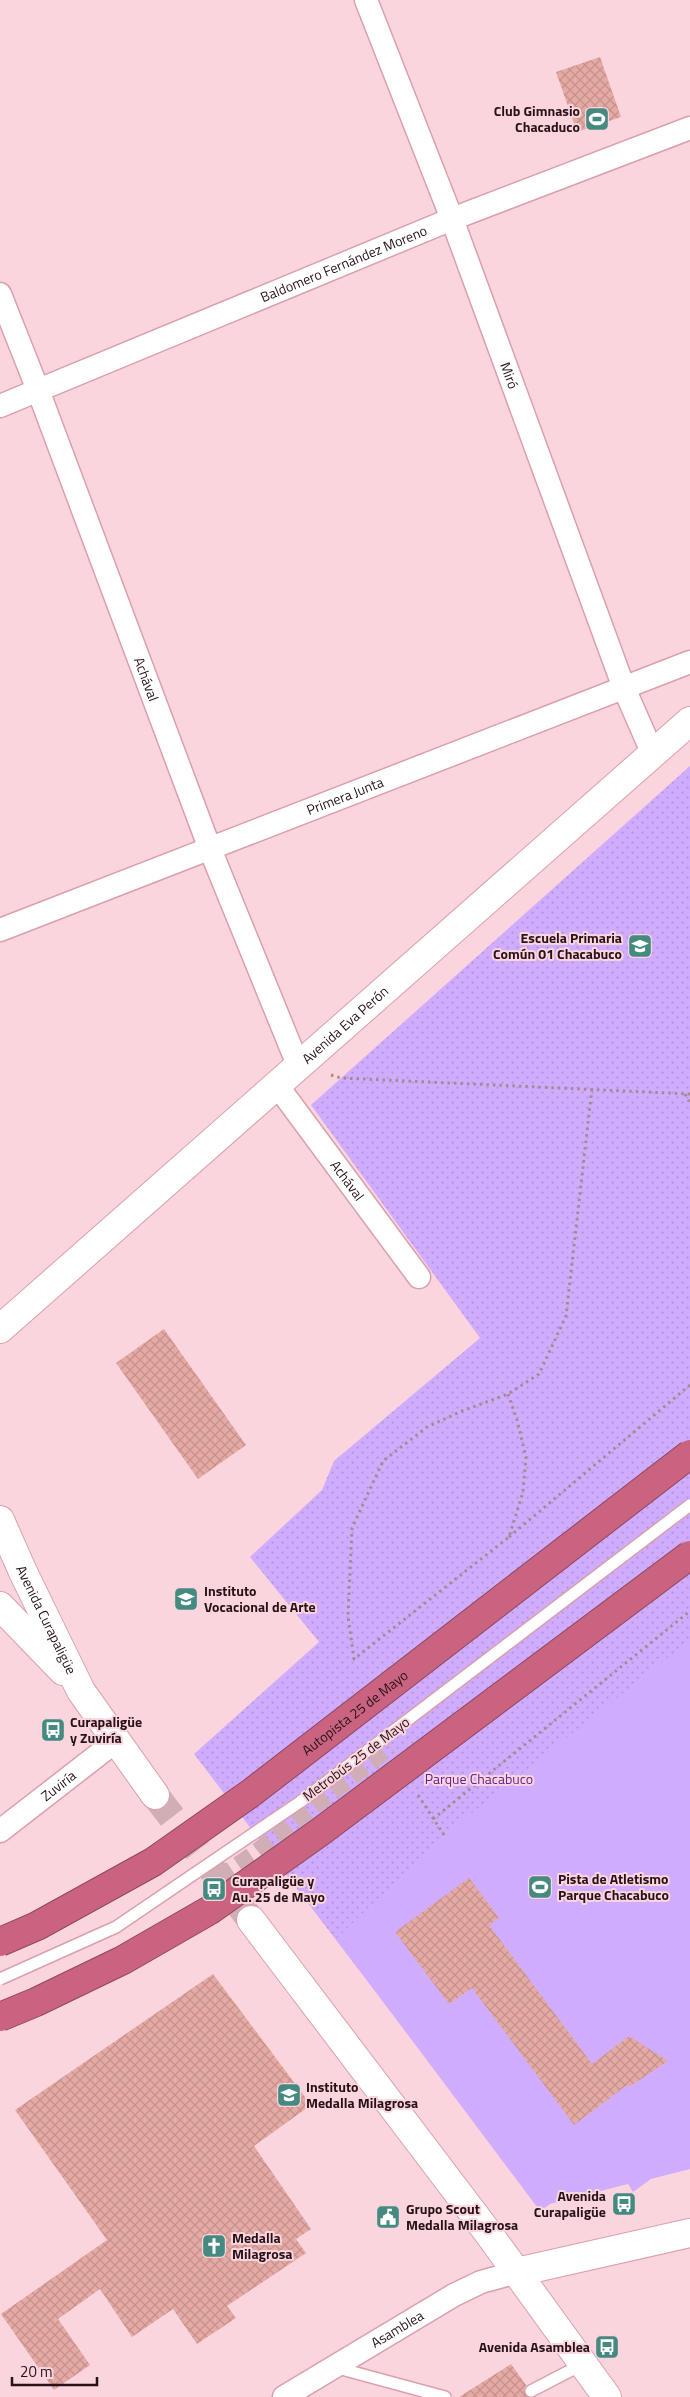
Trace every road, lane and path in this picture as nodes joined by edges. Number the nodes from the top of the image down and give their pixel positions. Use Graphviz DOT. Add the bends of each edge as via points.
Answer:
graph roads {
  1 [pos="366,0"];
  2 [pos="690,128"];
  3 [pos="452,219"];
  4 [pos="0,294"];
  5 [pos="38,390"];
  6 [pos="0,406"];
  7 [pos="690,662"];
  8 [pos="624,688"];
  9 [pos="690,721"];
  10 [pos="652,752"];
  11 [pos="210,849"];
  12 [pos="0,930"];
  13 [pos="298,1065"];
  14 [pos="276,1084"];
  15 [pos="592,1088"];
  16 [pos="685,1093"];
  17 [pos="690,1094"];
  18 [pos="690,1103"];
  19 [pos="420,1277"];
  20 [pos="0,1329"];
  21 [pos="690,1385"];
  22 [pos="508,1394"];
  23 [pos="690,1454"];
  24 [pos="690,1505"];
  25 [pos="0,1520"];
  26 [pos="508,1537"];
  27 [pos="690,1555"];
  28 [pos="0,1606"];
  29 [pos="690,1611"];
  30 [pos="82,1691"];
  31 [pos="116,1740"];
  32 [pos="155,1795"];
  33 [pos="418,1795"];
  34 [pos="433,1819"];
  35 [pos="0,1831"];
  36 [pos="444,1835"];
  37 [pos="251,1920"];
  38 [pos="0,1942"];
  39 [pos="0,1979"];
  40 [pos="0,2017"];
  41 [pos="690,2233"];
  42 [pos="517,2272"];
  43 [pos="583,2364"];
  44 [pos="333,2367"];
  45 [pos="531,2391"];
  46 [pos="284,2397"];
  47 [pos="445,2397"];
  48 [pos="607,2397"];
  1 -- 3 [label="street, Miró"];
  2 -- 3 [label="street, Baldomero Fernández Moreno"];
  3 -- 5 [label="street, Baldomero Fernández Moreno"];
  3 -- 8 [label="street, Miró"];
  4 -- 5 [label="street, Achával"];
  5 -- 6 [label="street, Baldomero Fernández Moreno"];
  5 -- 11 [label="street, Achával"];
  7 -- 8 [label="street, Primera Junta"];
  8 -- 10 [label="street, Miró"];
  8 -- 11 [label="street, Primera Junta"];
  9 -- 10 [label="main road, Avenida Eva Perón"];
  10 -- 13 [label="main road, Avenida Eva Perón"];
  11 -- 12 [label="street, Primera Junta"];
  11 -- 13 [label="street, Achával"];
  13 -- 14 [label="main road, Avenida Eva Perón"];
  13 -- 15 [label="path" via="341,1078"];
  14 -- 19 [label="street, Achával"];
  14 -- 20 [label="main road, Avenida Eva Perón"];
  15 -- 16 [label="path"];
  15 -- 22 [label="path" via="566,1316 539,1374"];
  16 -- 17 [label="path"];
  16 -- 18 [label="path"];
  21 -- 26 [label="path"];
  22 -- 26 [label="path" via="526,1457 523,1492"];
  22 -- 26 [label="path" via="427,1427 383,1461 352,1528 348,1616 354,1659"];
  23 -- 38 [label="highway, Autopista 25 de Mayo, bridge" via="251,1793 160,1857 37,1926"];
  24 -- 39 [label="lane, Metrobús 25 de Mayo, bridge" via="300,1802 116,1927"];
  25 -- 30 [label="main road, Avenida Curapaligüe"];
  27 -- 40 [label="highway, bridge" via="320,1832 210,1910 123,1960"];
  28 -- 30 [label="main road, Avenida Curapaligüe"];
  29 -- 34 [label="path"];
  30 -- 31 [label="main road, Avenida Curapaligüe"];
  31 -- 32 [label="main road, Avenida Curapaligüe"];
  31 -- 35 [label="street, Zuviría"];
  33 -- 34 [label="path"];
  34 -- 36 [label="path"];
  37 -- 42 [label="main road"];
  41 -- 42 [label="main road"];
  42 -- 43 [label="main road"];
  42 -- 44 [label="street, Asamblea" via="481,2282 454,2295"];
  43 -- 45 [label="lane"];
  43 -- 48 [label="main road"];
  44 -- 46 [label="street, Asamblea"];
  44 -- 47 [label="lane"];
}
